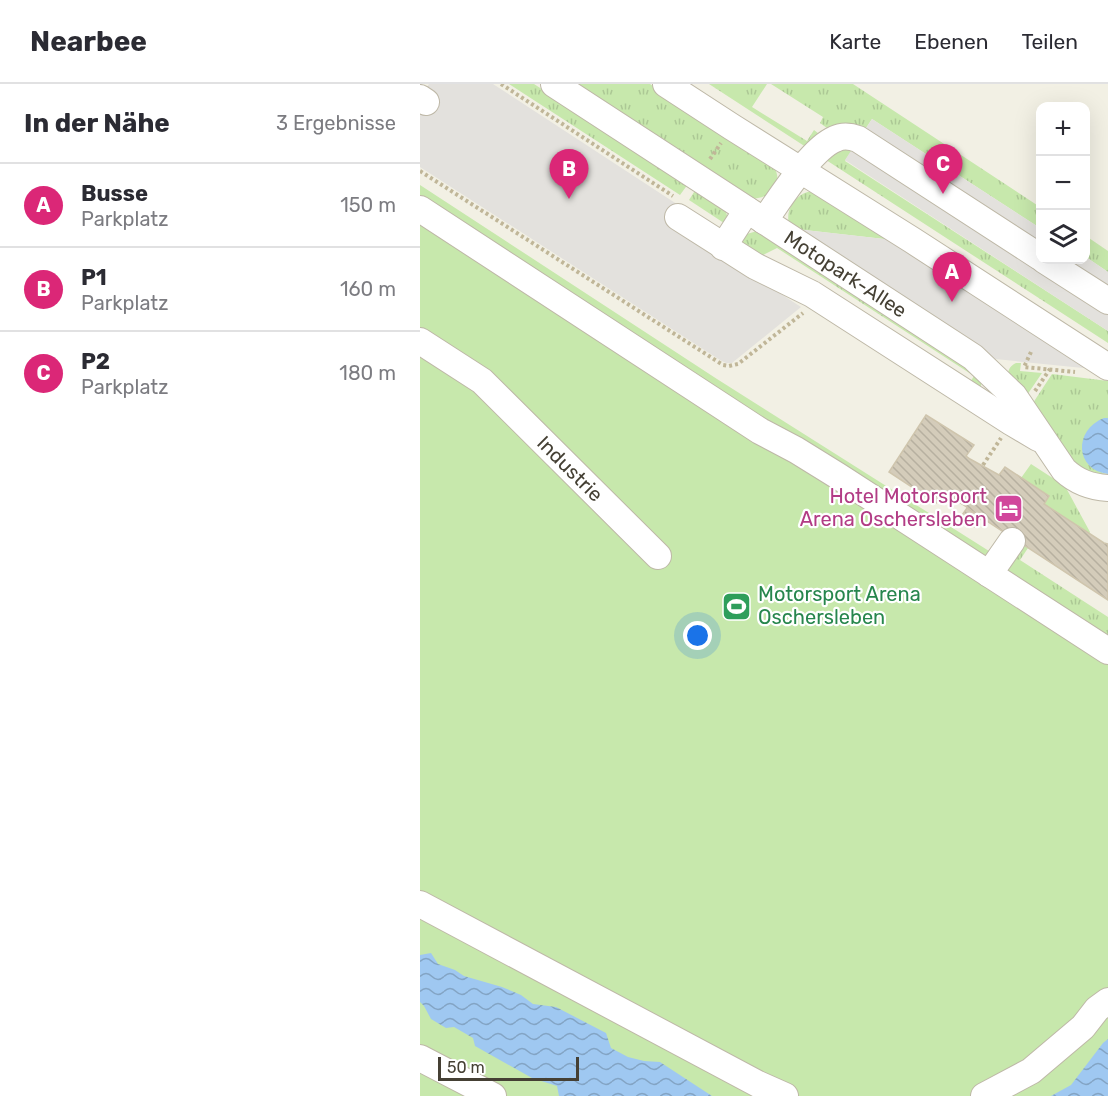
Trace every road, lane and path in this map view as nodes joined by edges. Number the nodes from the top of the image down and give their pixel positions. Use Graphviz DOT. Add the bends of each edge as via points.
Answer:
graph roads {
  1 [pos="501,84"];
  2 [pos="554,84"];
  3 [pos="666,84"];
  4 [pos="732,127"];
  5 [pos="420,171"];
  6 [pos="801,171"];
  7 [pos="698,177"];
  8 [pos="420,209"];
  9 [pos="756,215"];
  10 [pos="678,217"];
  11 [pos="723,247"];
  12 [pos="1036,254"];
  13 [pos="1051,264"];
  14 [pos="1108,301"];
  15 [pos="813,319"];
  16 [pos="420,341"];
  17 [pos="1030,352"];
  18 [pos="1096,370"];
  19 [pos="999,440"];
  20 [pos="1044,441"];
  21 [pos="1008,446"];
  22 [pos="1108,488"];
  23 [pos="1012,541"];
  24 [pos="658,556"];
  25 [pos="989,574"];
  26 [pos="1108,651"];
  27 [pos="420,904"];
  28 [pos="1108,1001"];
  29 [pos="420,1058"];
  30 [pos="493,1096"];
  31 [pos="785,1096"];
  32 [pos="984,1096"];
  1 -- 7 [label="path" via="681,201"];
  2 -- 7 [label="lane, Motopark-Allee"];
  3 -- 4 [label="lane"];
  4 -- 6 [label="lane"];
  4 -- 7 [label="path"];
  5 -- 15 [label="path" via="723,365 738,364 803,313"];
  6 -- 9 [label="lane"];
  6 -- 12 [label="lane" via="828,142 845,136 858,139"];
  6 -- 18 [label="lane" via="903,234"];
  7 -- 9 [label="lane, Motopark-Allee"];
  8 -- 25 [label="lane" via="760,431"];
  9 -- 11 [label="lane"];
  9 -- 20 [label="lane, Motopark-Allee" via="973,357 1014,396"];
  10 -- 11 [label="lane"];
  11 -- 20 [label="lane" via="812,294"];
  13 -- 14 [label="lane"];
  16 -- 24 [label="lane, Industrie" via="482,381"];
  17 -- 18 [label="path" via="1024,367"];
  19 -- 21 [label="path"];
  20 -- 22 [label="lane, Motopark-Allee" via="1074,478"];
  23 -- 25 [label="lane"];
  25 -- 26 [label="lane"];
  27 -- 31 [label="lane"];
  28 -- 32 [label="lane" via="1031,1071"];
  29 -- 30 [label="lane"];
}
